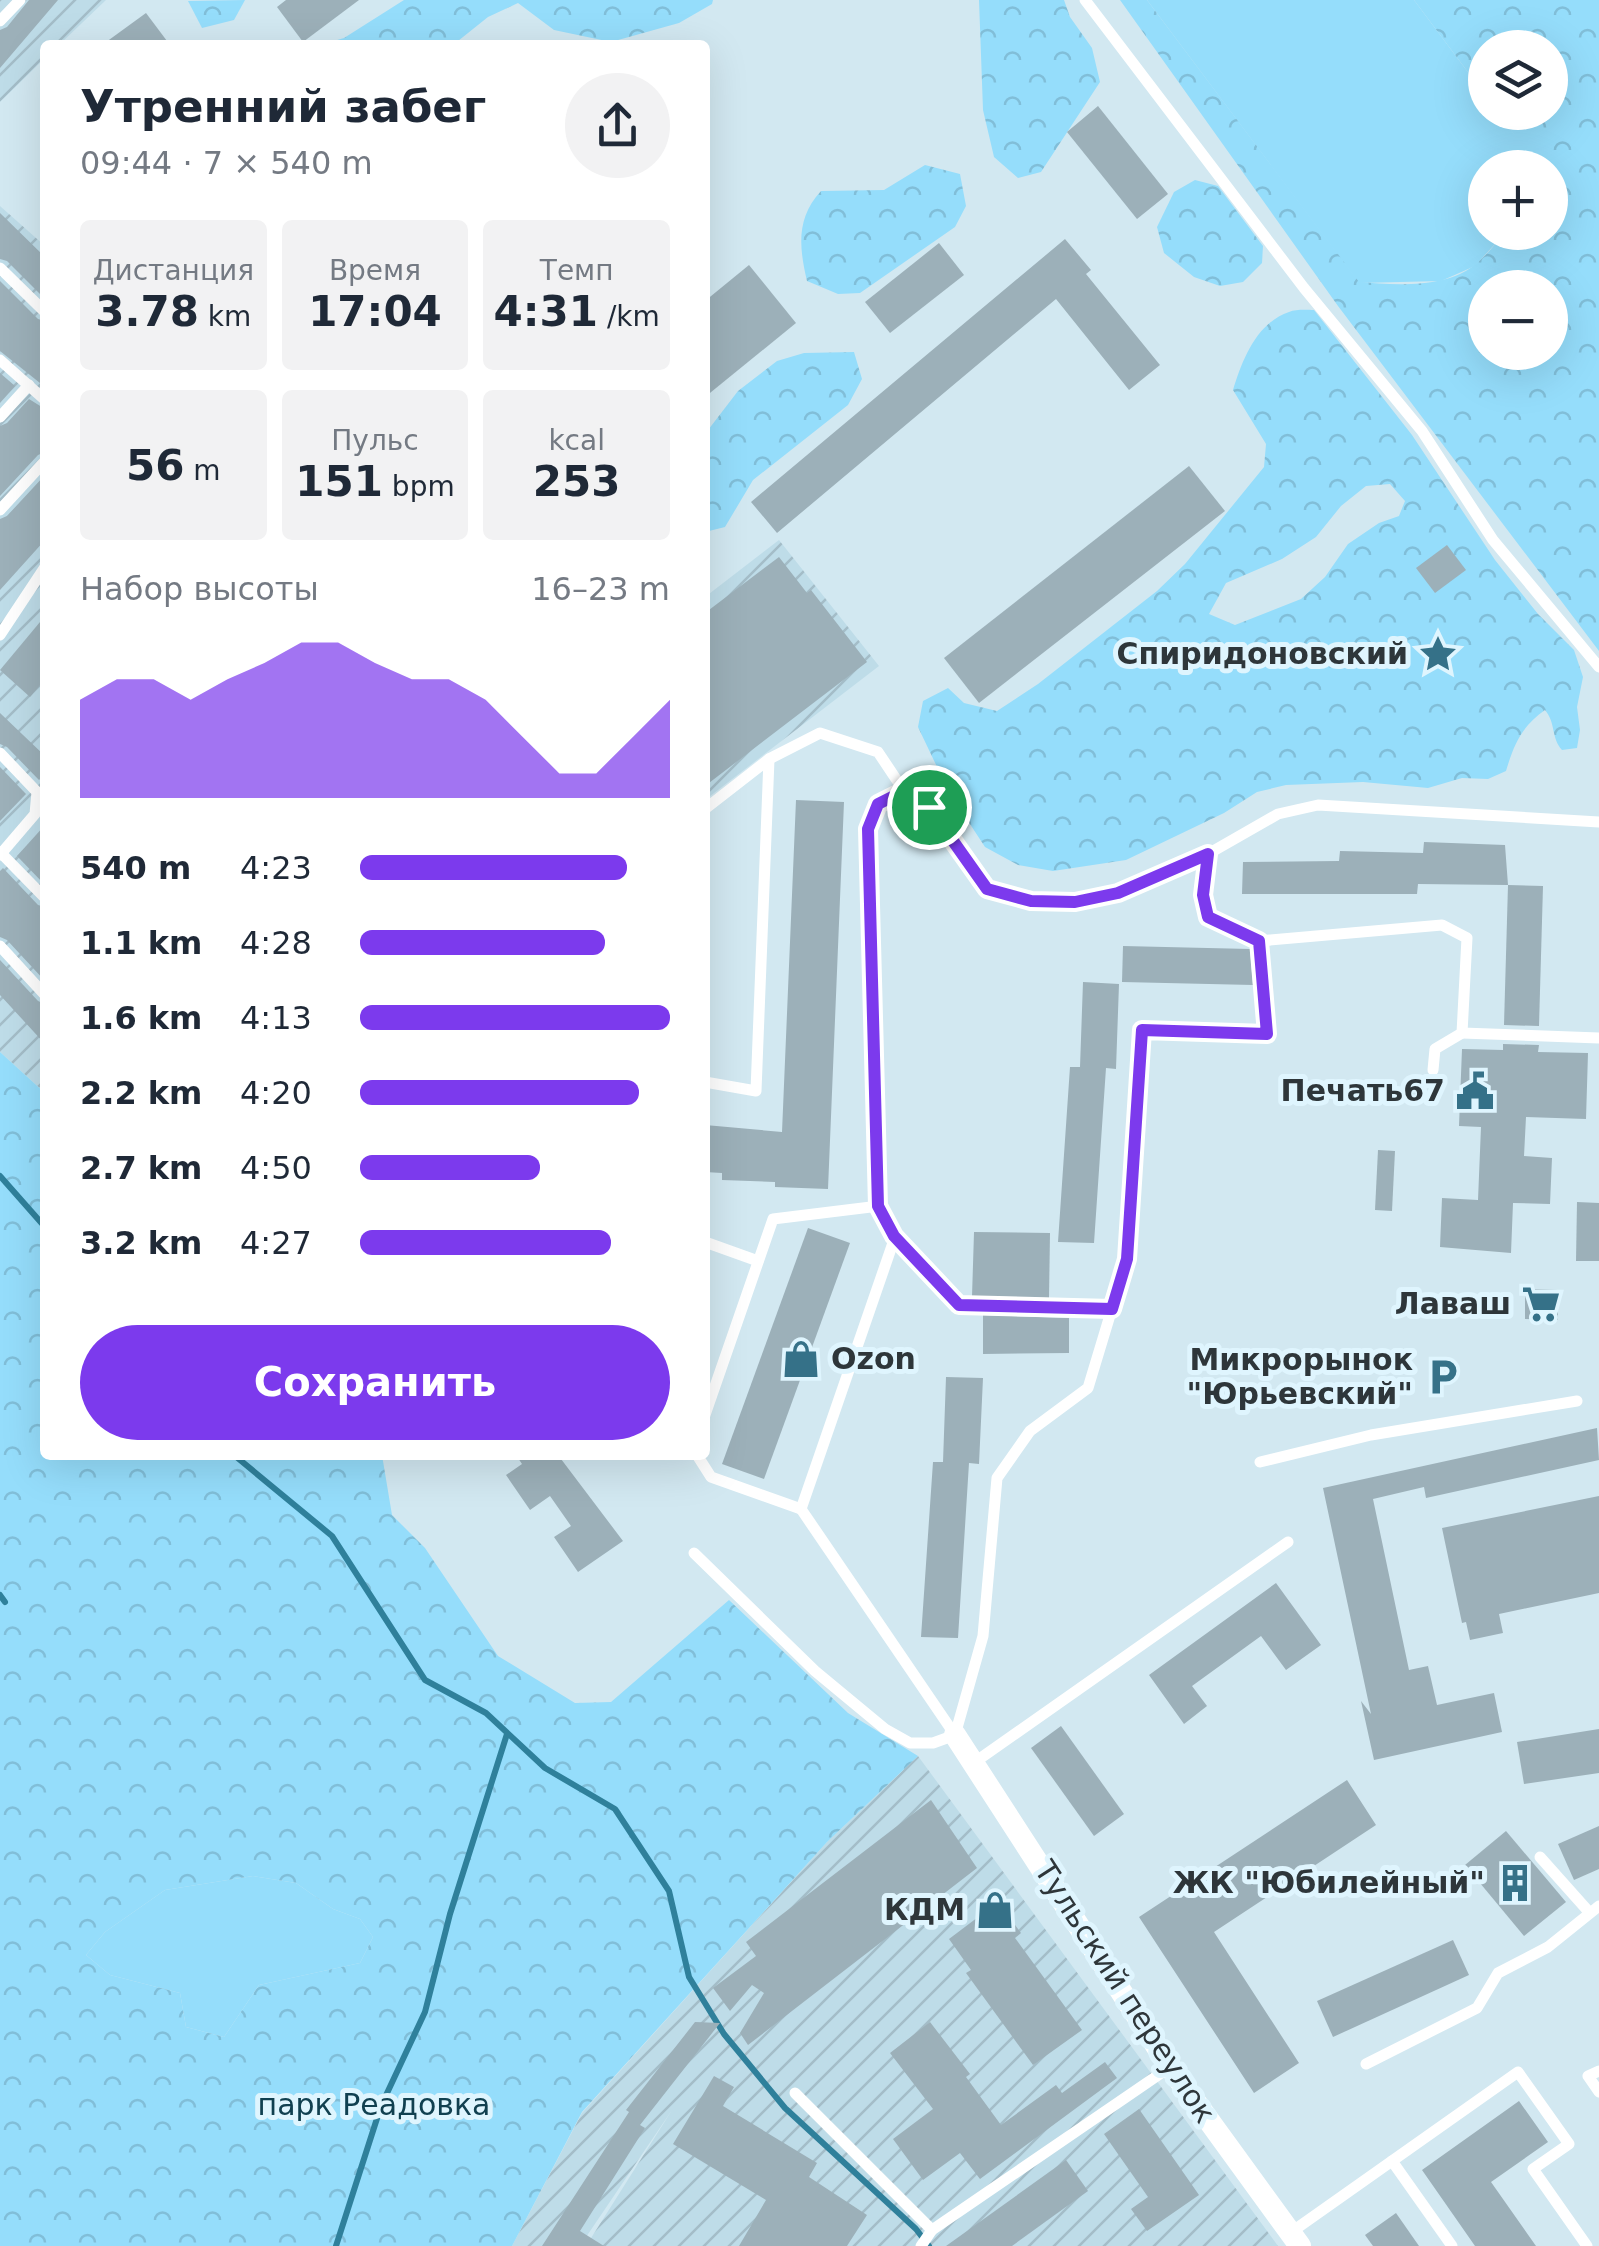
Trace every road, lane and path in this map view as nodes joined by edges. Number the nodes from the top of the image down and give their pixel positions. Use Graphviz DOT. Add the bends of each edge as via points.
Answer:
graph roads {
  1 [pos="20,0"];
  2 [pos="1085,0"];
  3 [pos="0,21"];
  4 [pos="0,268"];
  5 [pos="40,307"];
  6 [pos="0,360"];
  7 [pos="29,385"];
  8 [pos="40,395"];
  9 [pos="0,417"];
  10 [pos="40,466"];
  11 [pos="0,510"];
  12 [pos="40,574"];
  13 [pos="0,634"];
  14 [pos="1599,667"];
  15 [pos="0,753"];
  16 [pos="768,759"];
  17 [pos="904,791"];
  18 [pos="710,805"];
  19 [pos="1599,822"];
  20 [pos="0,853"];
  21 [pos="1208,854"];
  22 [pos="40,893"];
  23 [pos="1259,941"];
  24 [pos="0,946"];
  25 [pos="40,989"];
  26 [pos="1462,1033"];
  27 [pos="1599,1038"];
  28 [pos="1433,1070"];
  29 [pos="710,1083"];
  30 [pos="878,1206"];
  31 [pos="894,1236"];
  32 [pos="710,1244"];
  33 [pos="758,1261"];
  34 [pos="1112,1309"];
  35 [pos="710,1400"];
  36 [pos="1576,1401"];
  37 [pos="700,1460"];
  38 [pos="1260,1462"];
  39 [pos="801,1509"];
  40 [pos="1288,1542"];
  41 [pos="694,1553"];
  42 [pos="955,1735"];
  43 [pos="975,1762"];
  44 [pos="1540,1857"];
  45 [pos="1594,1909"];
  46 [pos="1366,2064"];
  47 [pos="1170,2067"];
  48 [pos="1599,2072"];
  49 [pos="1599,2092"];
  50 [pos="795,2093"];
  51 [pos="1392,2161"];
  52 [pos="932,2230"];
  53 [pos="1295,2240"];
  54 [pos="920,2246"];
  55 [pos="1452,2246"];
  56 [pos="1587,2246"];
  1 -- 3 [label="lane"];
  2 -- 14 [label="lane" via="1422,431 1493,540"];
  4 -- 5 [label="lane"];
  6 -- 7 [label="lane"];
  7 -- 8 [label="lane"];
  7 -- 9 [label="lane"];
  10 -- 11 [label="lane"];
  12 -- 13 [label="lane"];
  15 -- 20 [label="lane" via="37,792 35,814"];
  16 -- 17 [label="lane" via="820,733 878,752"];
  16 -- 18 [label="lane"];
  16 -- 29 [label="lane" via="756,1091"];
  17 -- 21 [label="lane" via="929,807 987,889 1031,901 1075,902 1118,893"];
  17 -- 30 [label="lane" via="878,804 868,829"];
  19 -- 21 [label="lane" via="1318,805 1278,814"];
  20 -- 22 [label="lane"];
  21 -- 23 [label="lane" via="1208,917"];
  23 -- 26 [label="lane" via="1442,925 1467,938"];
  23 -- 34 [label="lane" via="1267,1034 1142,1030 1127,1259"];
  24 -- 25 [label="lane"];
  26 -- 27 [label="lane"];
  26 -- 28 [label="lane" via="1435,1049"];
  30 -- 31 [label="lane"];
  30 -- 33 [label="lane" via="773,1219"];
  31 -- 34 [label="lane" via="959,1305"];
  31 -- 39 [label="lane"];
  32 -- 33 [label="lane"];
  33 -- 35 [label="lane"];
  34 -- 42 [label="lane" via="1088,1388 1030,1431 997,1478 983,1636"];
  36 -- 38 [label="lane" via="1371,1435"];
  37 -- 39 [label="lane" via="712,1477"];
  39 -- 42 [label="lane"];
  40 -- 43 [label="lane"];
  41 -- 42 [label="lane" via="815,1671 886,1729 910,1743"];
  42 -- 43 [label="street, Тульский переулок"];
  43 -- 47 [label="street, Тульский переулок"];
  44 -- 45 [label="lane"];
  45 -- 46 [label="lane" via="1548,1947 1498,1973 1476,2008"];
  47 -- 52 [label="lane"];
  47 -- 53 [label="street, Тульский переулок"];
  48 -- 49 [label="lane" via="1588,2076"];
  50 -- 52 [label="lane"];
  51 -- 53 [label="lane"];
  51 -- 55 [label="lane"];
  51 -- 56 [label="lane" via="1518,2072 1569,2144 1533,2169"];
  52 -- 54 [label="lane"];
}
